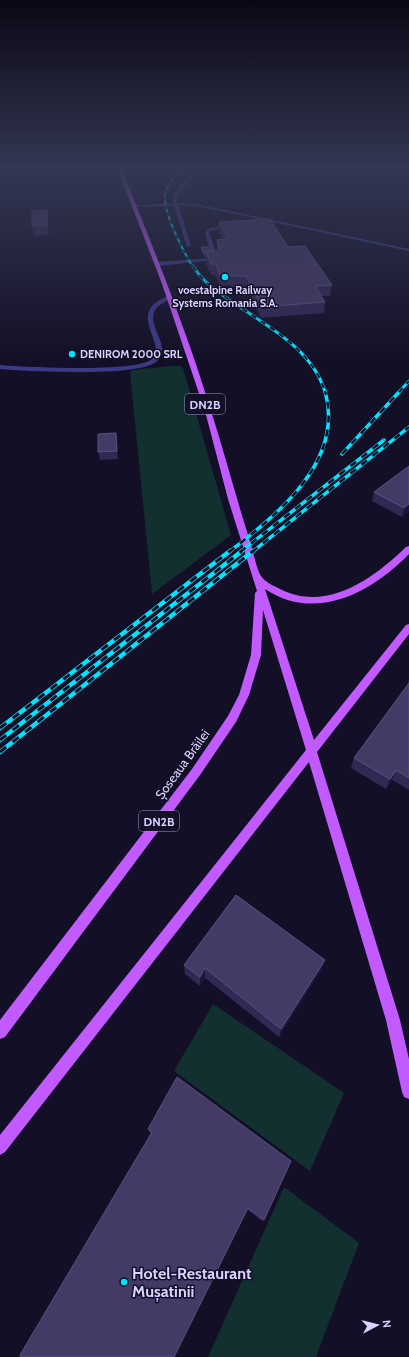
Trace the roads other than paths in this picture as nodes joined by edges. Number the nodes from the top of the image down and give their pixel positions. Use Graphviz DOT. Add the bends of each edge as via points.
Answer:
graph roads {
  1 [pos="145,233"];
  2 [pos="184,233"];
  3 [pos="207,233"];
  4 [pos="331,233"];
  5 [pos="188,246"];
  6 [pos="409,250"];
  7 [pos="157,264"];
  8 [pos="169,298"];
  9 [pos="0,367"];
  10 [pos="409,549"];
  11 [pos="258,581"];
  12 [pos="409,627"];
  13 [pos="0,1032"];
  14 [pos="409,1092"];
  15 [pos="0,1148"];
  1 -- 7 [label="main road, DN2B"];
  2 -- 5 [label="street"];
  3 -- 7 [label="street" via="214,260"];
  4 -- 6 [label="street"];
  7 -- 8 [label="main road, DN2B"];
  8 -- 9 [label="street" via="157,303 152,310 158,355 156,360 148,364 105,369"];
  8 -- 11 [label="main road, DN2B" via="208,411"];
  10 -- 11 [label="main road, DN2B" via="379,576 359,588 335,596 297,600 272,591"];
  11 -- 13 [label="main road, Șoseaua Brăilei / DN2B" via="256,655 244,695 232,719 196,772"];
  11 -- 14 [label="main road, DN2B" via="393,1020"];
  12 -- 15 [label="main road"];
}
